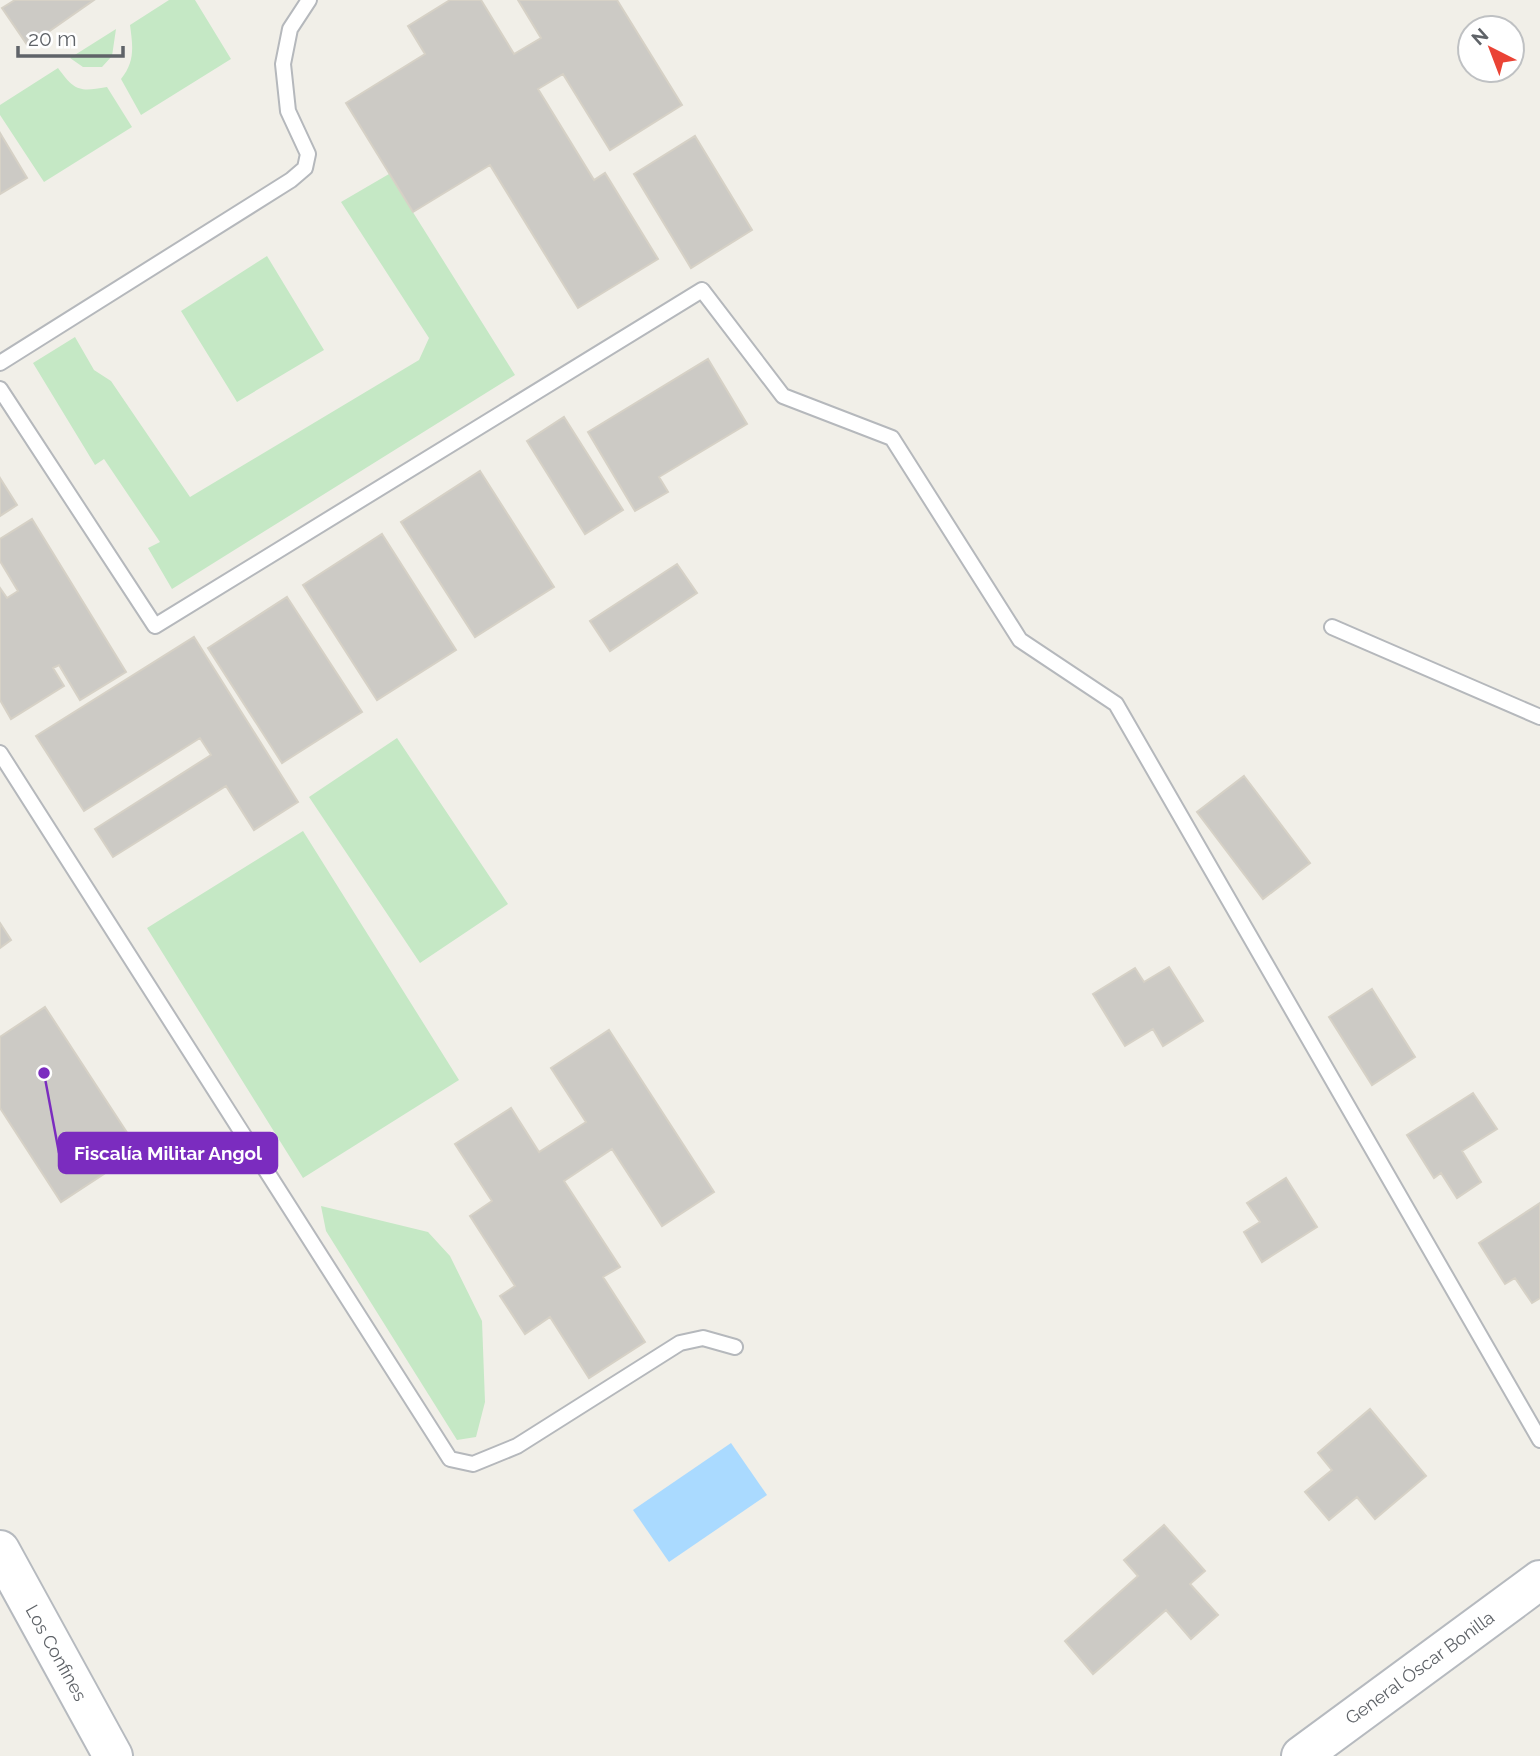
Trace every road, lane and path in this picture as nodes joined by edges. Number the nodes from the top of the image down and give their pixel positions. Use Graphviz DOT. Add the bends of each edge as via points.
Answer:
graph roads {
  1 [pos="309,0"];
  2 [pos="0,363"];
  3 [pos="0,388"];
  4 [pos="1332,626"];
  5 [pos="1540,717"];
  6 [pos="0,753"];
  7 [pos="735,1347"];
  8 [pos="1540,1440"];
  9 [pos="0,1550"];
  10 [pos="1540,1580"];
  11 [pos="113,1756"];
  12 [pos="1301,1756"];
  1 -- 2 [label="lane" via="290,29 283,64 288,111 308,154 305,168"];
  3 -- 8 [label="lane" via="155,626 702,290 783,396 892,438 1020,640 1116,704"];
  4 -- 5 [label="lane"];
  6 -- 7 [label="lane" via="450,1459 473,1464 517,1446 680,1343 703,1338"];
  9 -- 11 [label="main road, Los Confines"];
  10 -- 12 [label="main road, General Óscar Bonilla"];
}
